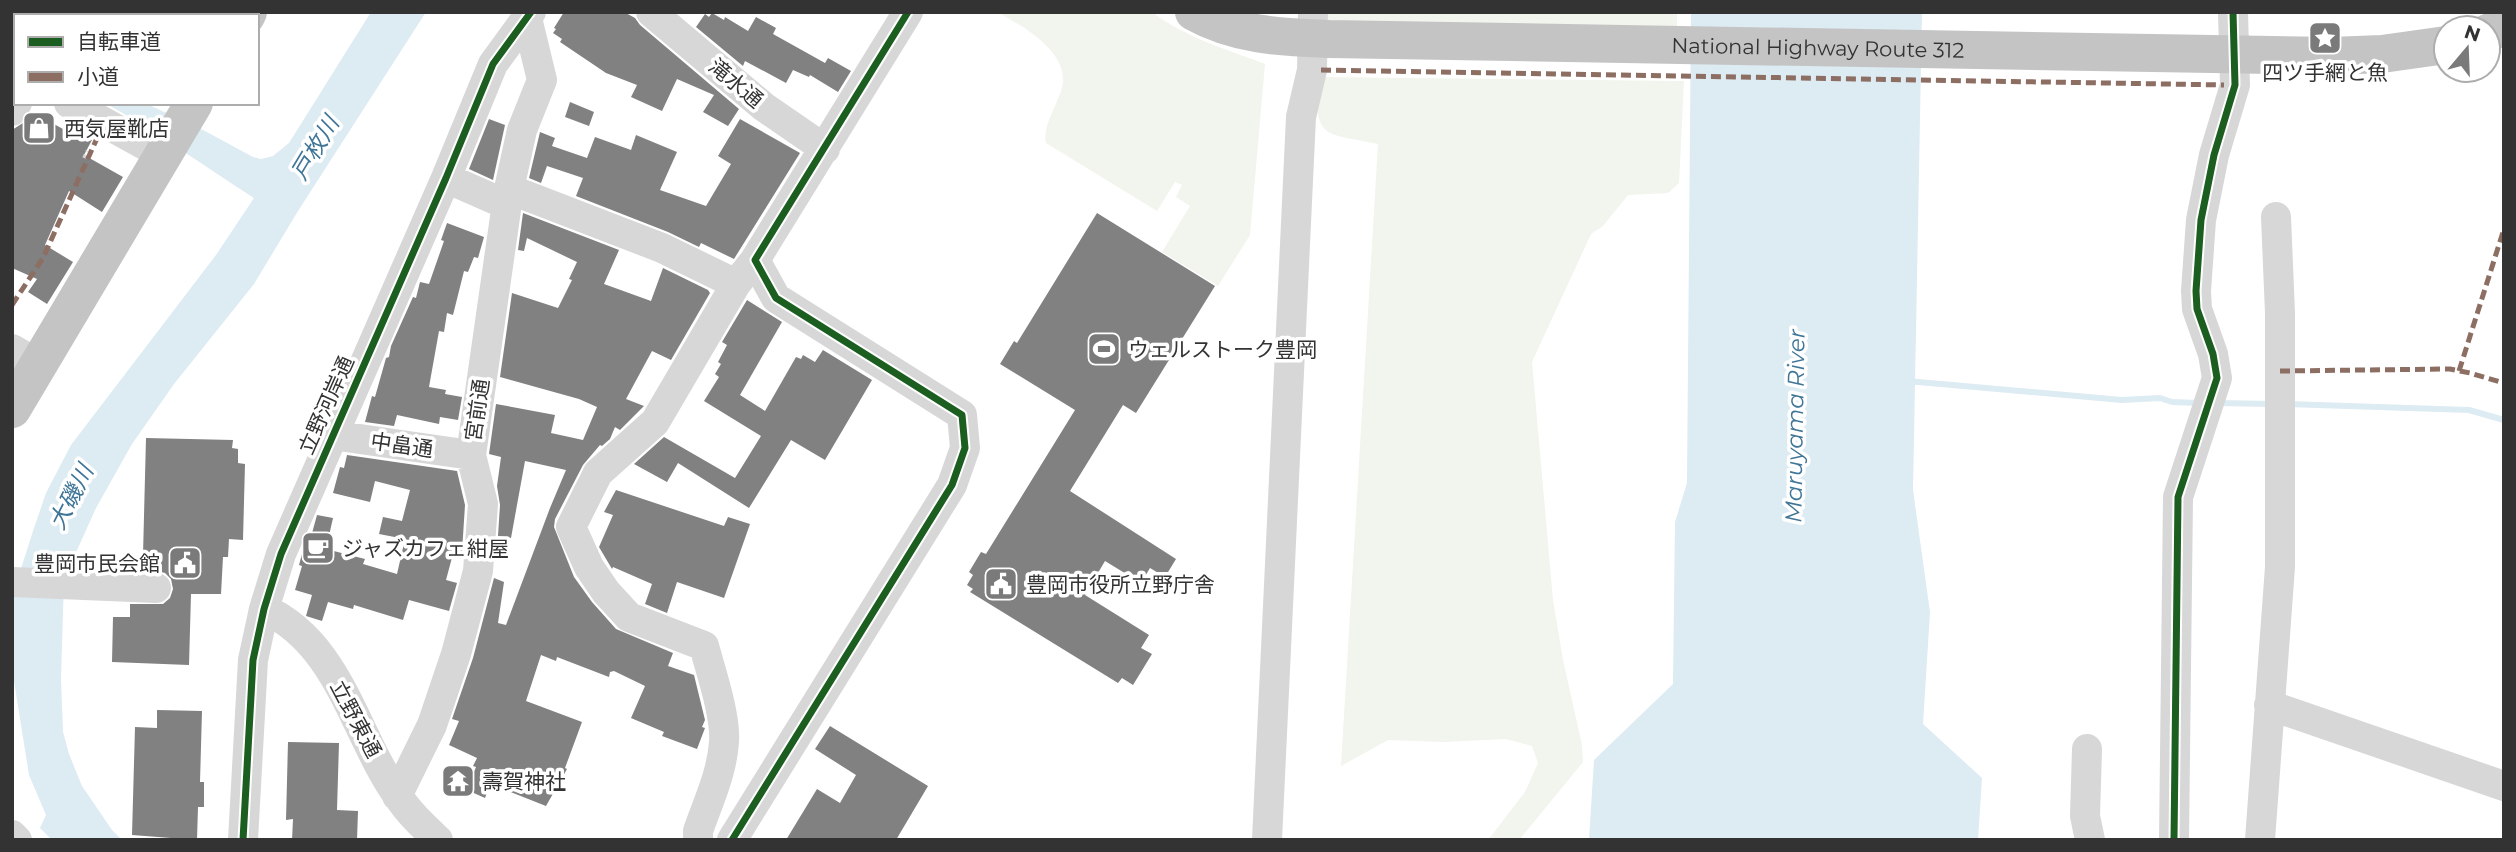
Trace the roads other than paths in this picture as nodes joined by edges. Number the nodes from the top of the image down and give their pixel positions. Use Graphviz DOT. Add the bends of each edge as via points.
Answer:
graph roads {
  1 [pos="651,12"];
  2 [pos="908,12"];
  3 [pos="1194,12"];
  4 [pos="2233,12"];
  5 [pos="529,15"];
  6 [pos="1319,30"];
  7 [pos="2432,47"];
  8 [pos="2225,54"];
  9 [pos="73,105"];
  10 [pos="193,105"];
  11 [pos="825,149"];
  12 [pos="163,155"];
  13 [pos="446,178"];
  14 [pos="509,189"];
  15 [pos="2276,216"];
  16 [pos="755,260"];
  17 [pos="736,284"];
  18 [pos="25,357"];
  19 [pos="12,409"];
  20 [pos="332,435"];
  21 [pos="471,455"];
  22 [pos="12,583"];
  23 [pos="156,588"];
  24 [pos="264,609"];
  25 [pos="2269,705"];
  26 [pos="2087,749"];
  27 [pos="2504,786"];
  28 [pos="397,796"];
  29 [pos="12,835"];
  30 [pos="17,840"];
  31 [pos="243,840"];
  32 [pos="438,840"];
  33 [pos="698,840"];
  34 [pos="732,840"];
  35 [pos="1266,840"];
  36 [pos="2091,840"];
  37 [pos="2174,840"];
  38 [pos="2260,840"];
  1 -- 11 [label="street, 滝水通" via="764,107"];
  2 -- 11 [label="street"];
  3 -- 6 [label="highway, National Highway Route 312" via="1213,23 1275,37"];
  4 -- 8 [label="street"];
  5 -- 13 [label="street, 立野河岸通" via="493,64"];
  5 -- 14 [label="street, 宮前通" via="542,80 522,130"];
  6 -- 8 [label="highway, National Highway Route 312"];
  6 -- 35 [label="street" via="1301,117"];
  7 -- 8 [label="highway, National Highway Route 312" via="2382,54"];
  8 -- 37 [label="street" via="2235,85 2206,194 2196,292 2217,378 2178,497"];
  9 -- 12 [label="street"];
  10 -- 12 [label="highway"];
  11 -- 16 [label="street"];
  12 -- 18 [label="highway"];
  13 -- 14 [label="street" via="503,203"];
  13 -- 20 [label="street, 立野河岸通"];
  14 -- 17 [label="street" via="662,248"];
  14 -- 21 [label="street, 宮前通"];
  15 -- 25 [label="street" via="2280,566"];
  16 -- 17 [label="street"];
  16 -- 34 [label="street" via="776,299 962,415 965,448 952,485"];
  17 -- 33 [label="street" via="655,422 598,473 571,527 589,567 629,617 704,646 724,740 720,771"];
  18 -- 19 [label="highway"];
  20 -- 21 [label="street, 中畠通"];
  20 -- 24 [label="street, 立野河岸通" via="281,554"];
  21 -- 28 [label="street, 宮前通" via="483,504 478,571 432,725"];
  22 -- 23 [label="street"];
  24 -- 28 [label="street, 立野東通" via="299,630 341,686"];
  24 -- 31 [label="street, 立野河岸通" via="254,660"];
  25 -- 27 [label="street"];
  25 -- 38 [label="street"];
  26 -- 36 [label="street" via="2085,816"];
  28 -- 32 [label="street, 立野東通"];
  29 -- 30 [label="street"];
}
